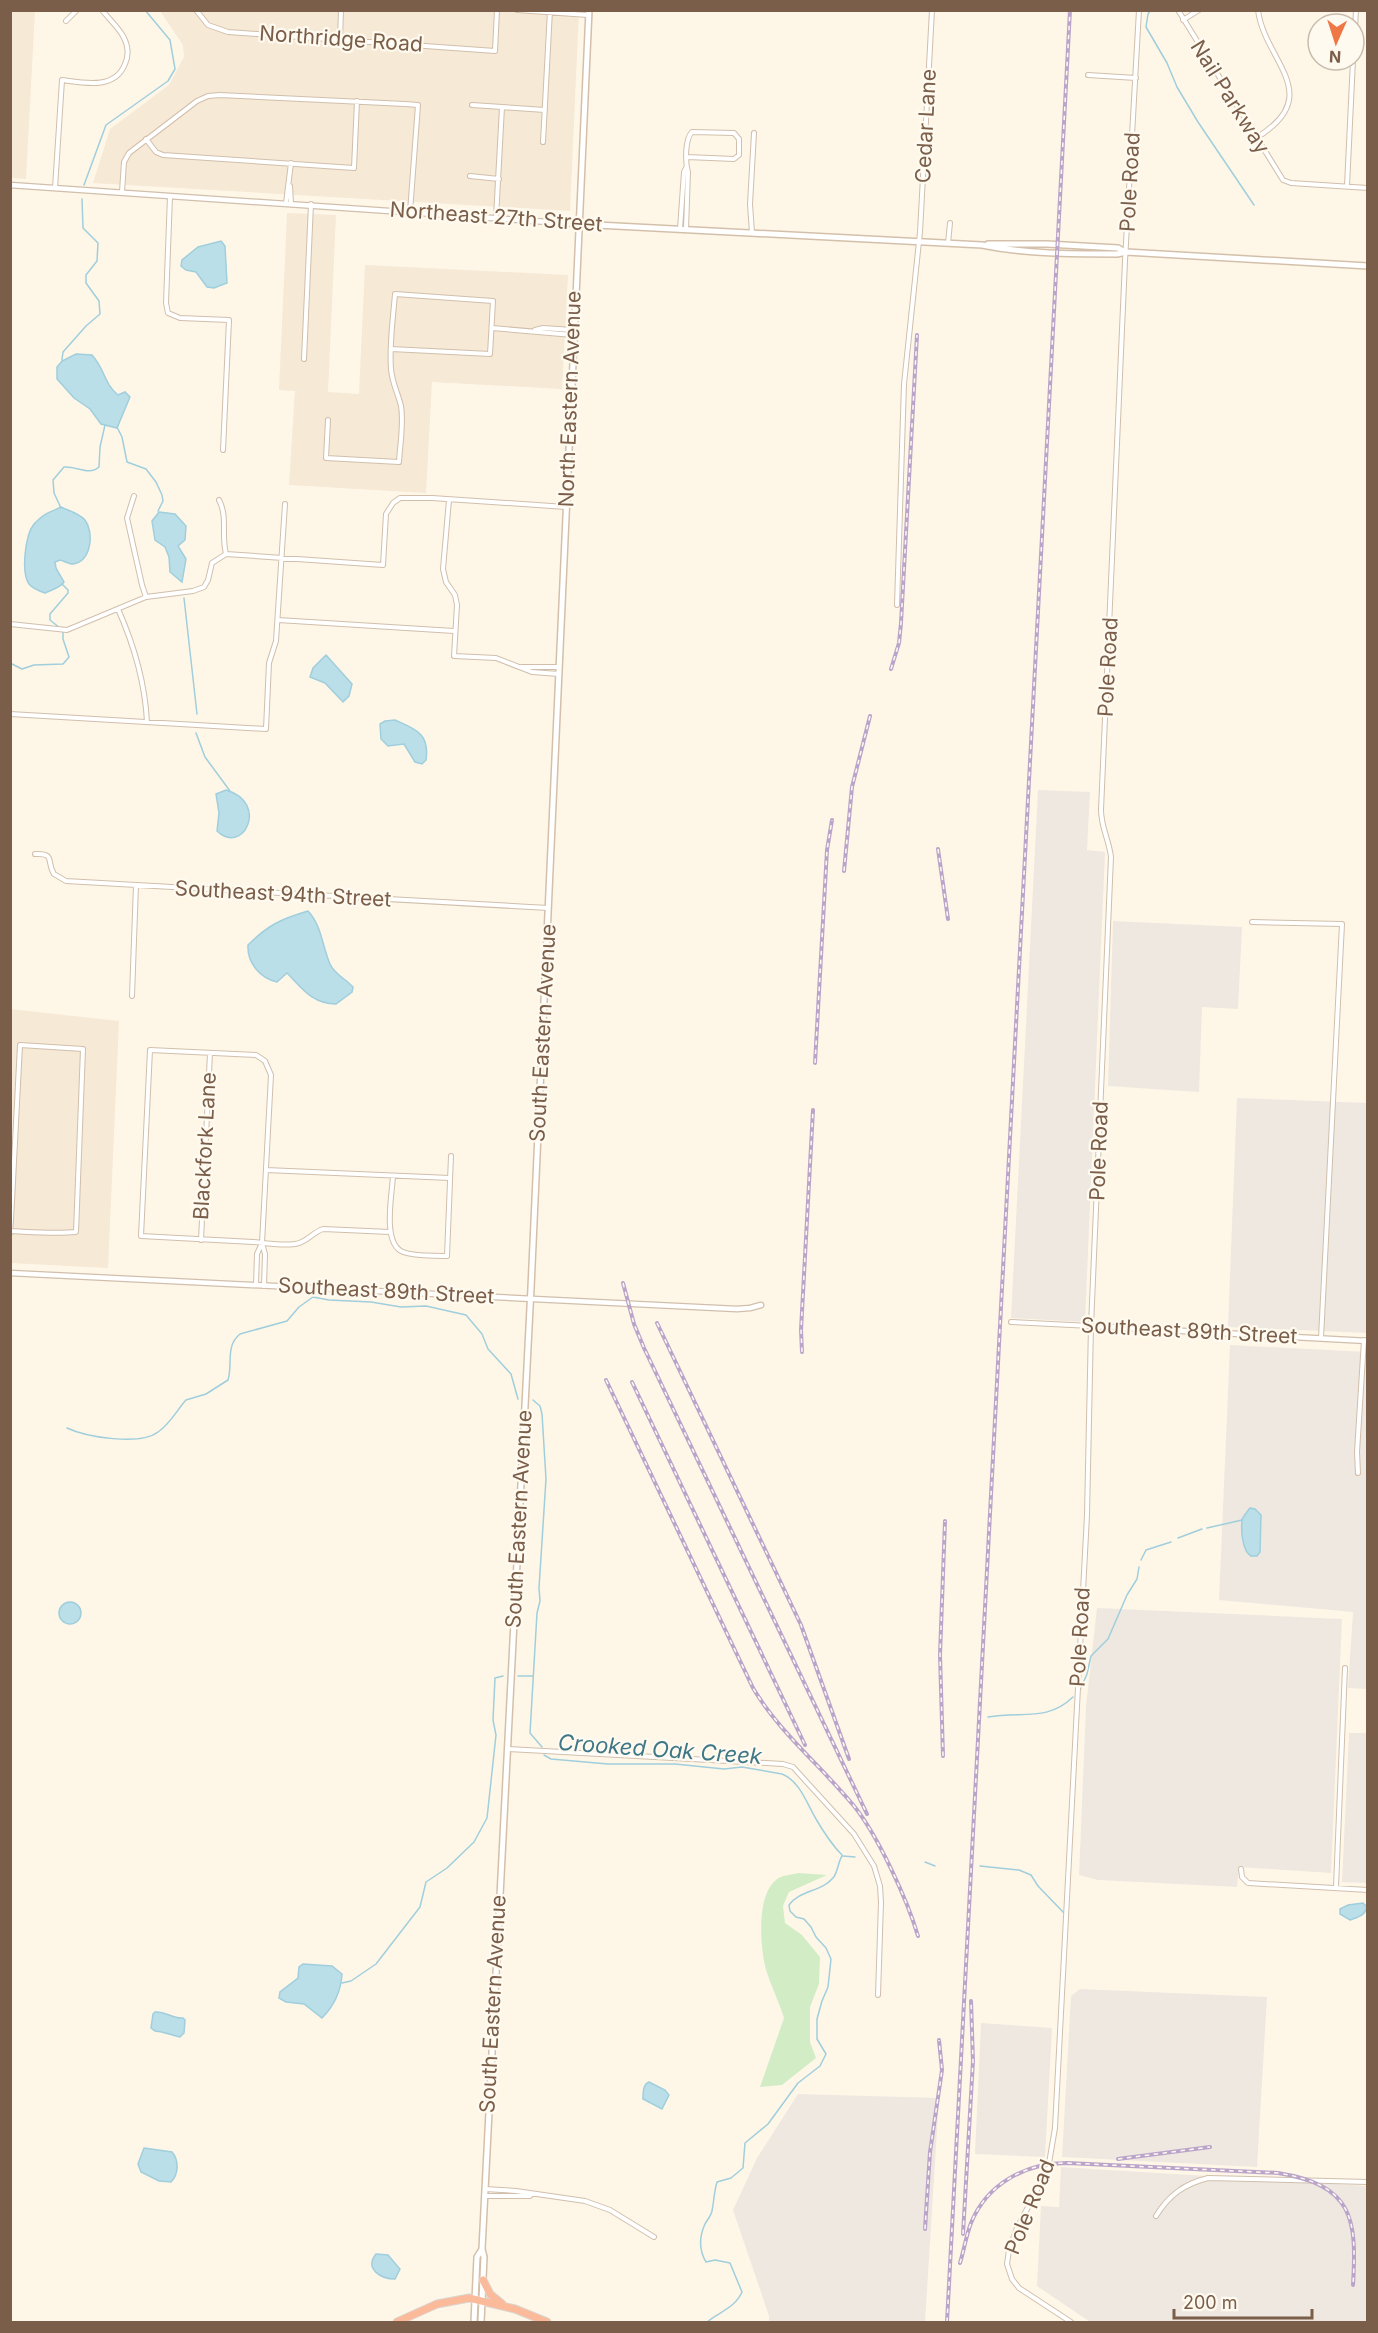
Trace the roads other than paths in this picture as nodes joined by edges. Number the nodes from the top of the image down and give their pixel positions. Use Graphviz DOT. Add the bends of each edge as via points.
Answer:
graph roads {
  1 [pos="77,10"];
  2 [pos="102,10"];
  3 [pos="196,10"];
  4 [pos="341,10"];
  5 [pos="497,10"];
  6 [pos="517,10"];
  7 [pos="932,10"];
  8 [pos="1139,10"];
  9 [pos="1178,10"];
  10 [pos="1199,10"];
  11 [pos="1258,10"];
  12 [pos="550,11"];
  13 [pos="589,13"];
  14 [pos="1183,20"];
  15 [pos="66,21"];
  16 [pos="340,39"];
  17 [pos="1352,72"];
  18 [pos="1088,75"];
  19 [pos="1136,78"];
  20 [pos="357,101"];
  21 [pos="472,105"];
  22 [pos="502,107"];
  23 [pos="545,110"];
  24 [pos="754,133"];
  25 [pos="1256,138"];
  26 [pos="146,139"];
  27 [pos="543,142"];
  28 [pos="687,157"];
  29 [pos="291,163"];
  30 [pos="470,177"];
  31 [pos="499,179"];
  32 [pos="10,185"];
  33 [pos="1347,186"];
  34 [pos="55,188"];
  35 [pos="1368,188"];
  36 [pos="122,192"];
  37 [pos="170,195"];
  38 [pos="288,203"];
  39 [pos="311,204"];
  40 [pos="410,212"];
  41 [pos="496,219"];
  42 [pos="950,223"];
  43 [pos="578,224"];
  44 [pos="683,229"];
  45 [pos="752,233"];
  46 [pos="918,241"];
  47 [pos="948,243"];
  48 [pos="1126,252"];
  49 [pos="1368,266"];
  50 [pos="492,328"];
  51 [pos="573,333"];
  52 [pos="391,349"];
  53 [pos="304,359"];
  54 [pos="328,420"];
  55 [pos="223,450"];
  56 [pos="134,496"];
  57 [pos="219,500"];
  58 [pos="449,500"];
  59 [pos="285,504"];
  60 [pos="566,507"];
  61 [pos="226,554"];
  62 [pos="281,558"];
  63 [pos="146,597"];
  64 [pos="897,605"];
  65 [pos="118,609"];
  66 [pos="278,620"];
  67 [pos="10,624"];
  68 [pos="454,631"];
  69 [pos="520,667"];
  70 [pos="559,667"];
  71 [pos="559,674"];
  72 [pos="10,714"];
  73 [pos="147,722"];
  74 [pos="554,788"];
  75 [pos="35,854"];
  76 [pos="136,885"];
  77 [pos="548,908"];
  78 [pos="1252,922"];
  79 [pos="132,996"];
  80 [pos="210,1053"];
  81 [pos="451,1156"];
  82 [pos="266,1170"];
  83 [pos="393,1176"];
  84 [pos="450,1178"];
  85 [pos="11,1232"];
  86 [pos="390,1232"];
  87 [pos="201,1240"];
  88 [pos="262,1243"];
  89 [pos="10,1273"];
  90 [pos="256,1285"];
  91 [pos="264,1286"];
  92 [pos="531,1298"];
  93 [pos="761,1305"];
  94 [pos="1011,1322"];
  95 [pos="1091,1326"];
  96 [pos="1322,1338"];
  97 [pos="1366,1340"];
  98 [pos="1358,1473"];
  99 [pos="1345,1668"];
  100 [pos="507,1749"];
  101 [pos="1241,1869"];
  102 [pos="1336,1887"];
  103 [pos="1368,1890"];
  104 [pos="878,1995"];
  105 [pos="1368,2182"];
  106 [pos="484,2193"];
  107 [pos="1156,2216"];
  108 [pos="654,2237"];
  109 [pos="482,2249"];
  110 [pos="483,2280"];
  111 [pos="479,2301"];
  112 [pos="504,2306"];
  113 [pos="397,2322"];
  114 [pos="474,2322"];
  115 [pos="481,2322"];
  116 [pos="547,2322"];
  117 [pos="1071,2322"];
  1 -- 15 [label="street"];
  2 -- 34 [label="street" via="123,35 127,57 119,74 110,81 62,80"];
  3 -- 16 [label="street, Northridge Road" via="208,25 220,31"];
  4 -- 16 [label="street"];
  5 -- 16 [label="street, Northridge Road" via="495,51"];
  6 -- 12 [label="street"];
  7 -- 46 [label="street, Cedar Lane"];
  8 -- 19 [label="street, Pole Road"];
  9 -- 14 [label="street, Nail Parkway"];
  10 -- 14 [label="street"];
  11 -- 25 [label="street" via="1263,33 1286,73 1289,92 1279,120"];
  12 -- 13 [label="street"];
  12 -- 23 [label="street"];
  13 -- 43 [label="main road, North Eastern Avenue"];
  14 -- 25 [label="street, Nail Parkway"];
  17 -- 33 [label="street"];
  18 -- 19 [label="street"];
  19 -- 48 [label="street, Pole Road"];
  20 -- 26 [label="street" via="216,95 193,103"];
  20 -- 29 [label="street" via="354,168"];
  20 -- 40 [label="street" via="418,105"];
  21 -- 22 [label="street"];
  22 -- 23 [label="street"];
  22 -- 31 [label="street"];
  23 -- 27 [label="street"];
  24 -- 45 [label="street"];
  25 -- 33 [label="street, Nail Parkway" via="1285,182"];
  26 -- 29 [label="street" via="163,155"];
  26 -- 36 [label="street" via="125,158"];
  28 -- 28 [label="street" via="688,137 693,132 734,134 739,139 734,159"];
  28 -- 44 [label="street"];
  29 -- 38 [label="street"];
  30 -- 31 [label="street"];
  31 -- 41 [label="street"];
  32 -- 34 [label="street, Northeast 27th Street"];
  33 -- 35 [label="street"];
  34 -- 36 [label="street, Northeast 27th Street"];
  36 -- 37 [label="street, Northeast 27th Street"];
  37 -- 38 [label="street, Northeast 27th Street"];
  37 -- 55 [label="street" via="168,313 180,318 229,320"];
  38 -- 39 [label="street, Northeast 27th Street"];
  39 -- 40 [label="street, Northeast 27th Street"];
  39 -- 53 [label="street"];
  40 -- 41 [label="street, Northeast 27th Street"];
  41 -- 43 [label="street, Northeast 27th Street"];
  42 -- 47 [label="street"];
  43 -- 44 [label="main road, Northeast 27th Street"];
  43 -- 51 [label="main road, North Eastern Avenue"];
  44 -- 45 [label="main road, Northeast 27th Street"];
  45 -- 46 [label="main road, Northeast 27th Street"];
  46 -- 47 [label="main road, Northeast 27th Street"];
  46 -- 64 [label="street, Cedar Lane" via="904,384"];
  47 -- 48 [label="main road, Northeast 27th Street" via="1065,245 1118,248"];
  48 -- 49 [label="main road, Northeast 27th Street"];
  48 -- 95 [label="street, Pole Road" via="1101,810 1111,857"];
  50 -- 51 [label="street"];
  50 -- 52 [label="street" via="490,354"];
  50 -- 52 [label="street" via="493,300 395,294"];
  51 -- 60 [label="main road, North Eastern Avenue"];
  52 -- 54 [label="street" via="392,381 402,412 399,462 326,458"];
  56 -- 63 [label="street" via="127,518"];
  57 -- 61 [label="street" via="225,510 222,532"];
  58 -- 60 [label="street"];
  58 -- 62 [label="street" via="408,497 393,503 386,514 382,565"];
  58 -- 68 [label="street" via="444,569 457,605"];
  59 -- 62 [label="street"];
  60 -- 70 [label="main road, North Eastern Avenue"];
  61 -- 62 [label="street"];
  61 -- 63 [label="street" via="212,563 204,587"];
  62 -- 66 [label="street"];
  63 -- 65 [label="street"];
  65 -- 67 [label="street" via="67,630"];
  65 -- 73 [label="street" via="140,672"];
  66 -- 68 [label="street"];
  66 -- 73 [label="street" via="269,663 266,729"];
  68 -- 69 [label="street" via="454,656 496,658"];
  69 -- 70 [label="street"];
  69 -- 71 [label="street"];
  70 -- 71 [label="main road, North Eastern Avenue"];
  71 -- 74 [label="main road, North Eastern Avenue"];
  72 -- 73 [label="street"];
  74 -- 77 [label="main road, South Eastern Avenue"];
  75 -- 76 [label="street, Southeast 94th Street" via="50,857 54,874 66,881"];
  76 -- 77 [label="street, Southeast 94th Street"];
  76 -- 79 [label="street"];
  77 -- 92 [label="main road, South Eastern Avenue"];
  78 -- 96 [label="street" via="1342,924"];
  80 -- 82 [label="street" via="256,1055 265,1061 271,1075"];
  80 -- 87 [label="street, Blackfork Lane"];
  80 -- 87 [label="street" via="150,1050 141,1236"];
  81 -- 84 [label="street"];
  82 -- 83 [label="street"];
  82 -- 88 [label="street"];
  83 -- 84 [label="street"];
  83 -- 86 [label="street"];
  84 -- 86 [label="street" via="447,1256 404,1252 393,1243"];
  85 -- 85 [label="street" via="20,1045 83,1049 76,1232"];
  86 -- 88 [label="street" via="324,1229 298,1244"];
  87 -- 88 [label="street"];
  88 -- 90 [label="street" via="257,1254"];
  88 -- 91 [label="street"];
  89 -- 90 [label="street, Southeast 89th Street"];
  90 -- 91 [label="street, Southeast 89th Street"];
  91 -- 92 [label="street, Southeast 89th Street"];
  92 -- 93 [label="street, Southeast 89th Street" via="737,1309"];
  92 -- 100 [label="main road, South Eastern Avenue"];
  94 -- 95 [label="street, Southeast 89th Street"];
  95 -- 96 [label="street, Southeast 89th Street"];
  95 -- 117 [label="street, Pole Road" via="1087,1515 1054,2136 1048,2169 1009,2250 1008,2270 1023,2291"];
  96 -- 97 [label="street, Southeast 89th Street"];
  97 -- 98 [label="street"];
  99 -- 102 [label="street"];
  100 -- 104 [label="street" via="793,1767 854,1834 874,1866 881,1902"];
  100 -- 106 [label="main road, South Eastern Avenue"];
  101 -- 102 [label="street" via="1248,1883"];
  102 -- 103 [label="street"];
  105 -- 107 [label="street" via="1208,2178 1182,2188 1164,2202"];
  106 -- 108 [label="street" via="585,2201 600,2205"];
  106 -- 109 [label="main road, South Eastern Avenue"];
  109 -- 110 [label="main road, South Eastern Avenue"];
  109 -- 111 [label="main road, South Eastern Avenue" via="477,2257"];
  110 -- 111 [label="main road, South Eastern Avenue"];
  110 -- 112 [label="highway" via="490,2294"];
  111 -- 112 [label="highway"];
  111 -- 113 [label="highway" via="469,2298 437,2304"];
  111 -- 114 [label="main road, South Eastern Avenue"];
  111 -- 115 [label="main road, South Eastern Avenue"];
  112 -- 116 [label="highway"];
}
